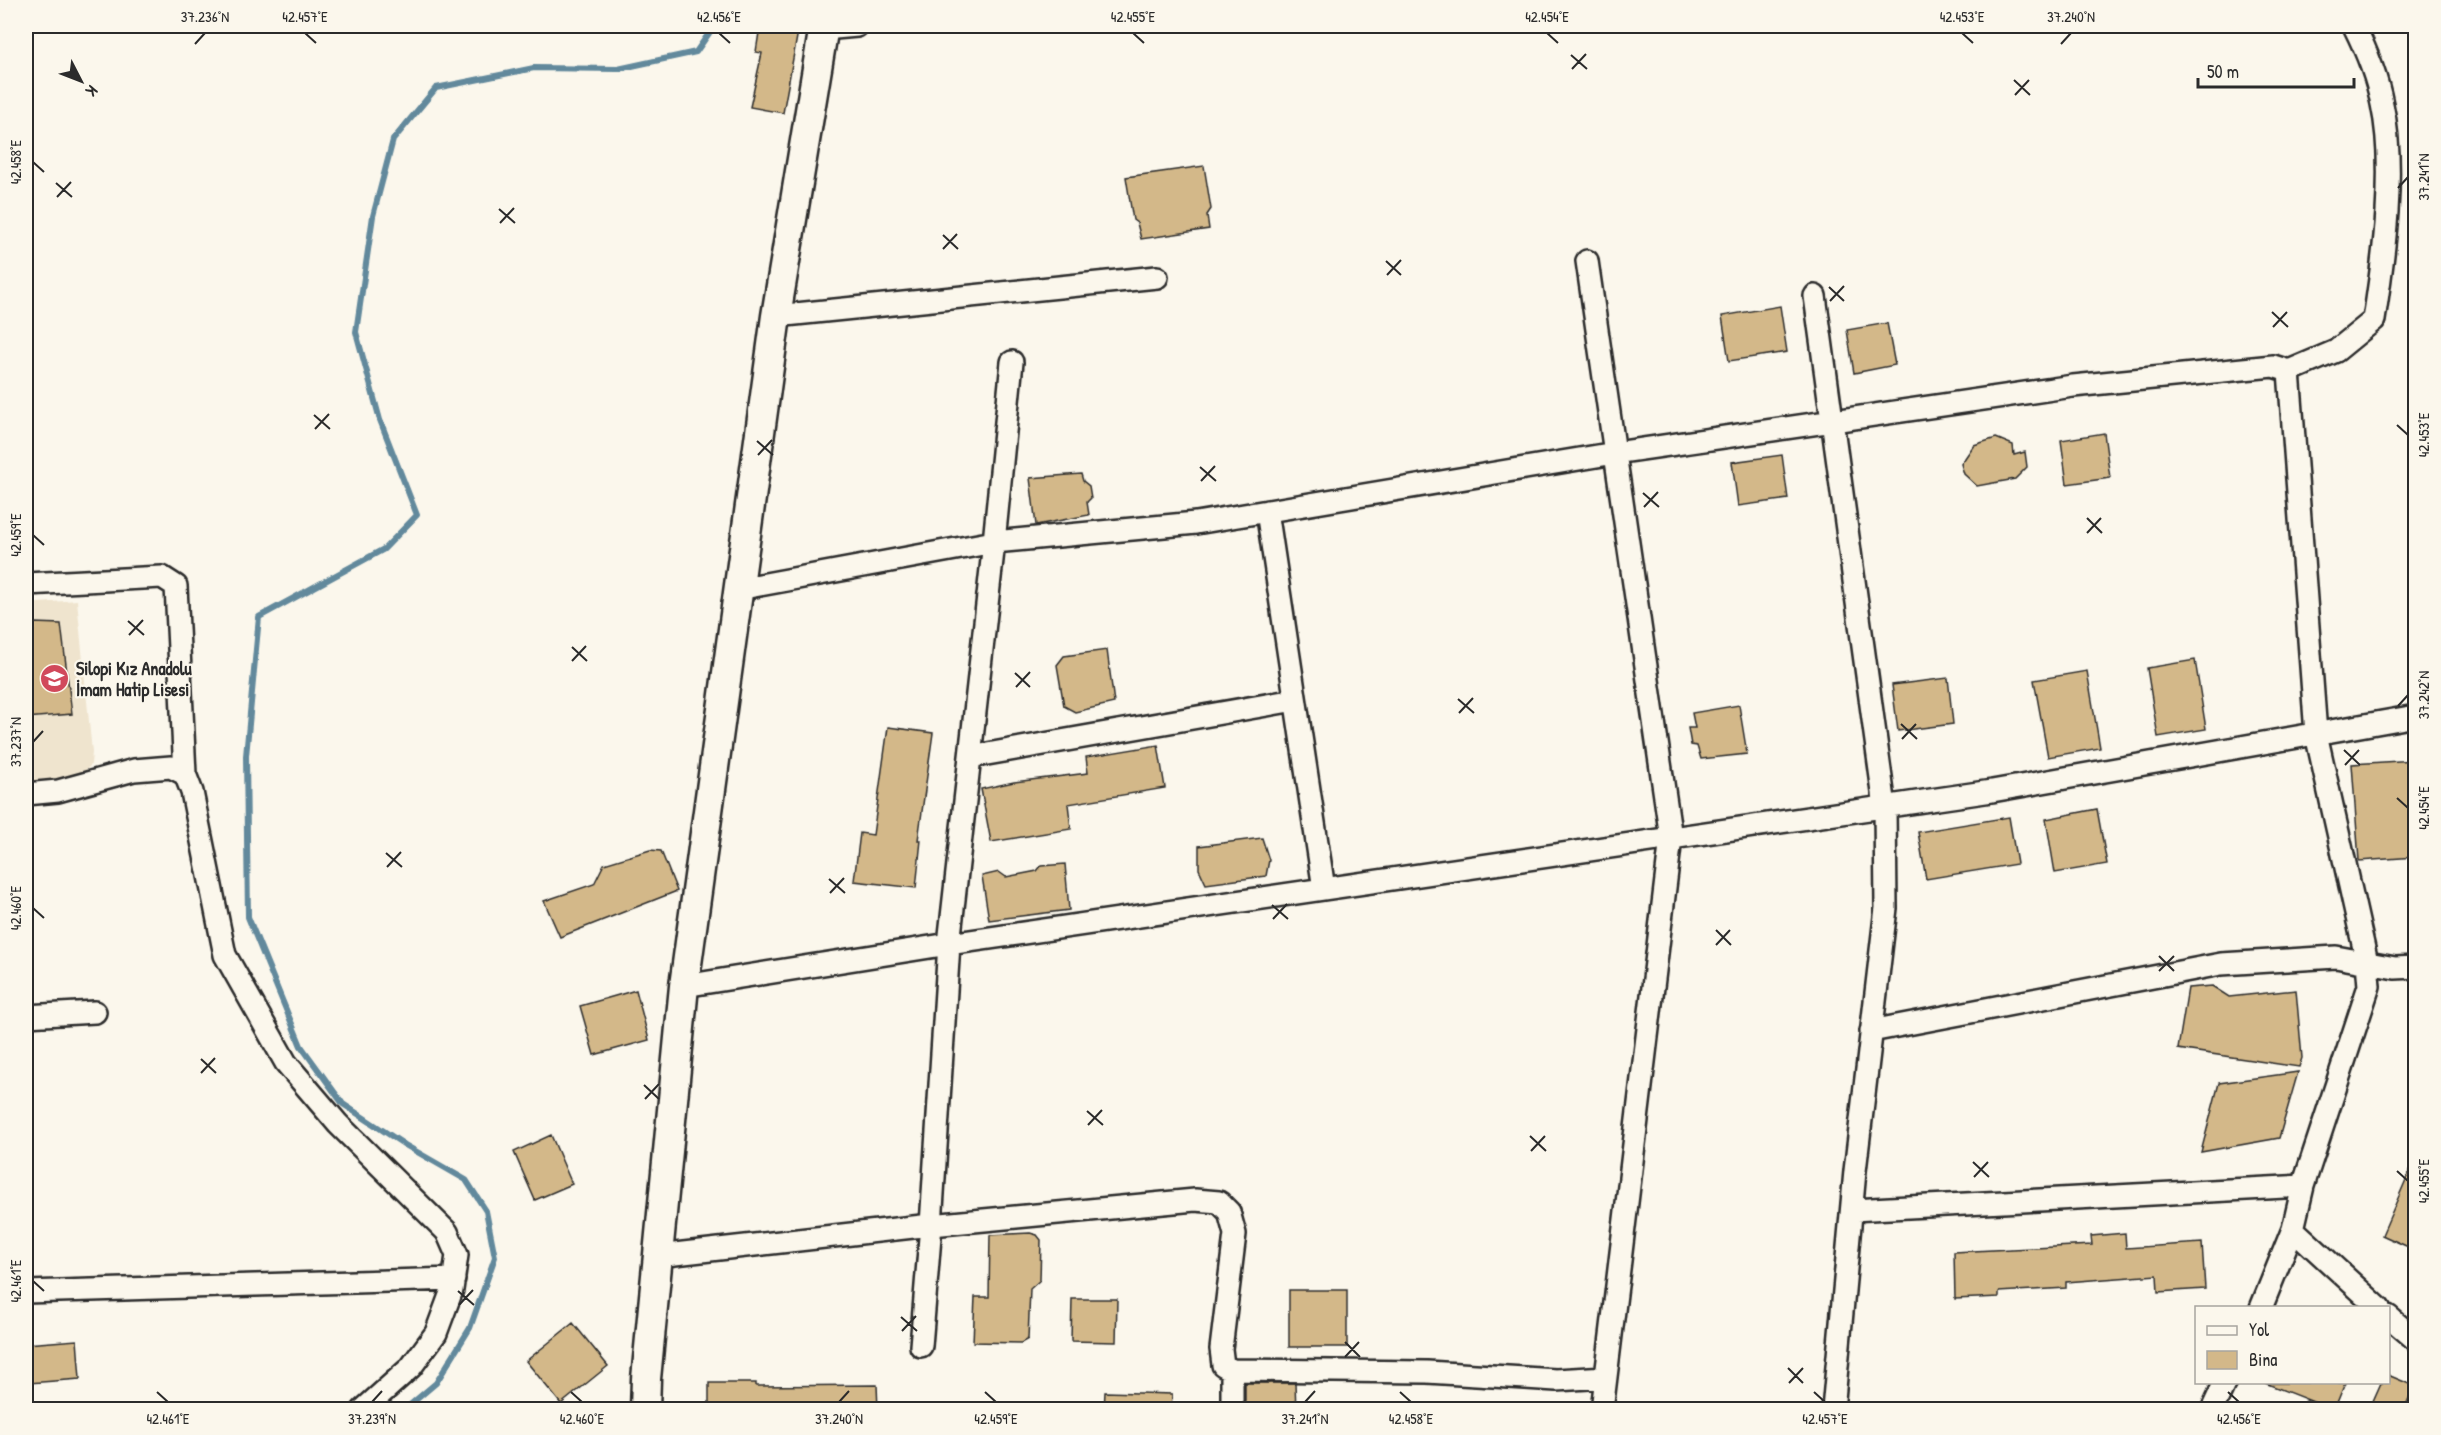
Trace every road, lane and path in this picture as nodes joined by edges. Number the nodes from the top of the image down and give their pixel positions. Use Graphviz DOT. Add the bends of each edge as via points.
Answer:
graph roads {
  1 [pos="857,26"];
  2 [pos="2354,26"];
  3 [pos="824,27"];
  4 [pos="1587,261"];
  5 [pos="1157,277"];
  6 [pos="1815,296"];
  7 [pos="776,316"];
  8 [pos="1012,362"];
  9 [pos="2289,371"];
  10 [pos="1831,422"];
  11 [pos="1615,453"];
  12 [pos="1267,511"];
  13 [pos="994,542"];
  14 [pos="26,584"];
  15 [pos="738,589"];
  16 [pos="1295,700"];
  17 [pos="2415,716"];
  18 [pos="2316,734"];
  19 [pos="970,757"];
  20 [pos="185,774"];
  21 [pos="26,794"];
  22 [pos="1885,807"];
  23 [pos="1671,838"];
  24 [pos="1324,889"];
  25 [pos="949,944"];
  26 [pos="2367,962"];
  27 [pos="2415,967"];
  28 [pos="684,986"];
  29 [pos="95,1012"];
  30 [pos="26,1016"];
  31 [pos="1871,1031"];
  32 [pos="2303,1186"];
  33 [pos="1852,1210"];
  34 [pos="931,1225"];
  35 [pos="2293,1228"];
  36 [pos="657,1257"];
  37 [pos="454,1279"];
  38 [pos="26,1292"];
  39 [pos="2262,1306"];
  40 [pos="2377,1306"];
  41 [pos="2390,1318"];
  42 [pos="2415,1340"];
  43 [pos="921,1346"];
  44 [pos="1232,1370"];
  45 [pos="1606,1377"];
  46 [pos="2225,1384"];
  47 [pos="363,1410"];
  48 [pos="645,1410"];
  49 [pos="1232,1410"];
  50 [pos="1602,1410"];
  51 [pos="1833,1410"];
  52 [pos="2212,1410"];
  1 -- 3 [label="street"];
  2 -- 9 [label="street" via="2383,104 2389,161 2374,320 2336,351"];
  3 -- 7 [label="street"];
  4 -- 11 [label="street"];
  5 -- 7 [label="street"];
  6 -- 10 [label="street"];
  7 -- 15 [label="street"];
  8 -- 13 [label="street"];
  9 -- 10 [label="street" via="2273,366 2073,386"];
  9 -- 18 [label="street"];
  10 -- 11 [label="street"];
  10 -- 22 [label="street"];
  11 -- 12 [label="street"];
  11 -- 23 [label="street"];
  12 -- 13 [label="street" via="1196,523"];
  12 -- 16 [label="street"];
  13 -- 15 [label="street"];
  13 -- 19 [label="street"];
  14 -- 20 [label="street" via="162,577 176,586"];
  15 -- 28 [label="street"];
  16 -- 19 [label="street"];
  16 -- 24 [label="street"];
  17 -- 18 [label="street"];
  18 -- 22 [label="street"];
  18 -- 26 [label="street"];
  19 -- 25 [label="street"];
  20 -- 21 [label="street" via="171,767 134,770 58,791"];
  20 -- 37 [label="street" via="225,955 286,1063 338,1124 447,1232 457,1255"];
  22 -- 23 [label="street"];
  22 -- 31 [label="street" via="1886,908"];
  23 -- 24 [label="street"];
  23 -- 45 [label="street"];
  24 -- 25 [label="street"];
  25 -- 28 [label="street"];
  25 -- 34 [label="street"];
  26 -- 27 [label="street" via="2395,968"];
  26 -- 31 [label="street" via="2336,957 2221,964"];
  26 -- 32 [label="street" via="2369,986"];
  28 -- 36 [label="street"];
  29 -- 30 [label="street"];
  31 -- 33 [label="street"];
  32 -- 33 [label="street"];
  32 -- 35 [label="street"];
  33 -- 51 [label="street"];
  34 -- 36 [label="street"];
  34 -- 43 [label="street"];
  34 -- 44 [label="street" via="1195,1200 1219,1202 1229,1212 1235,1234 1221,1349 1223,1365"];
  35 -- 39 [label="street"];
  35 -- 40 [label="street"];
  36 -- 48 [label="street"];
  37 -- 38 [label="street"];
  37 -- 47 [label="street" via="436,1333 411,1366"];
  41 -- 42 [label="street"];
  44 -- 45 [label="street" via="1427,1372 1556,1380"];
  44 -- 49 [label="street"];
  45 -- 50 [label="street"];
  46 -- 52 [label="street"];
}
